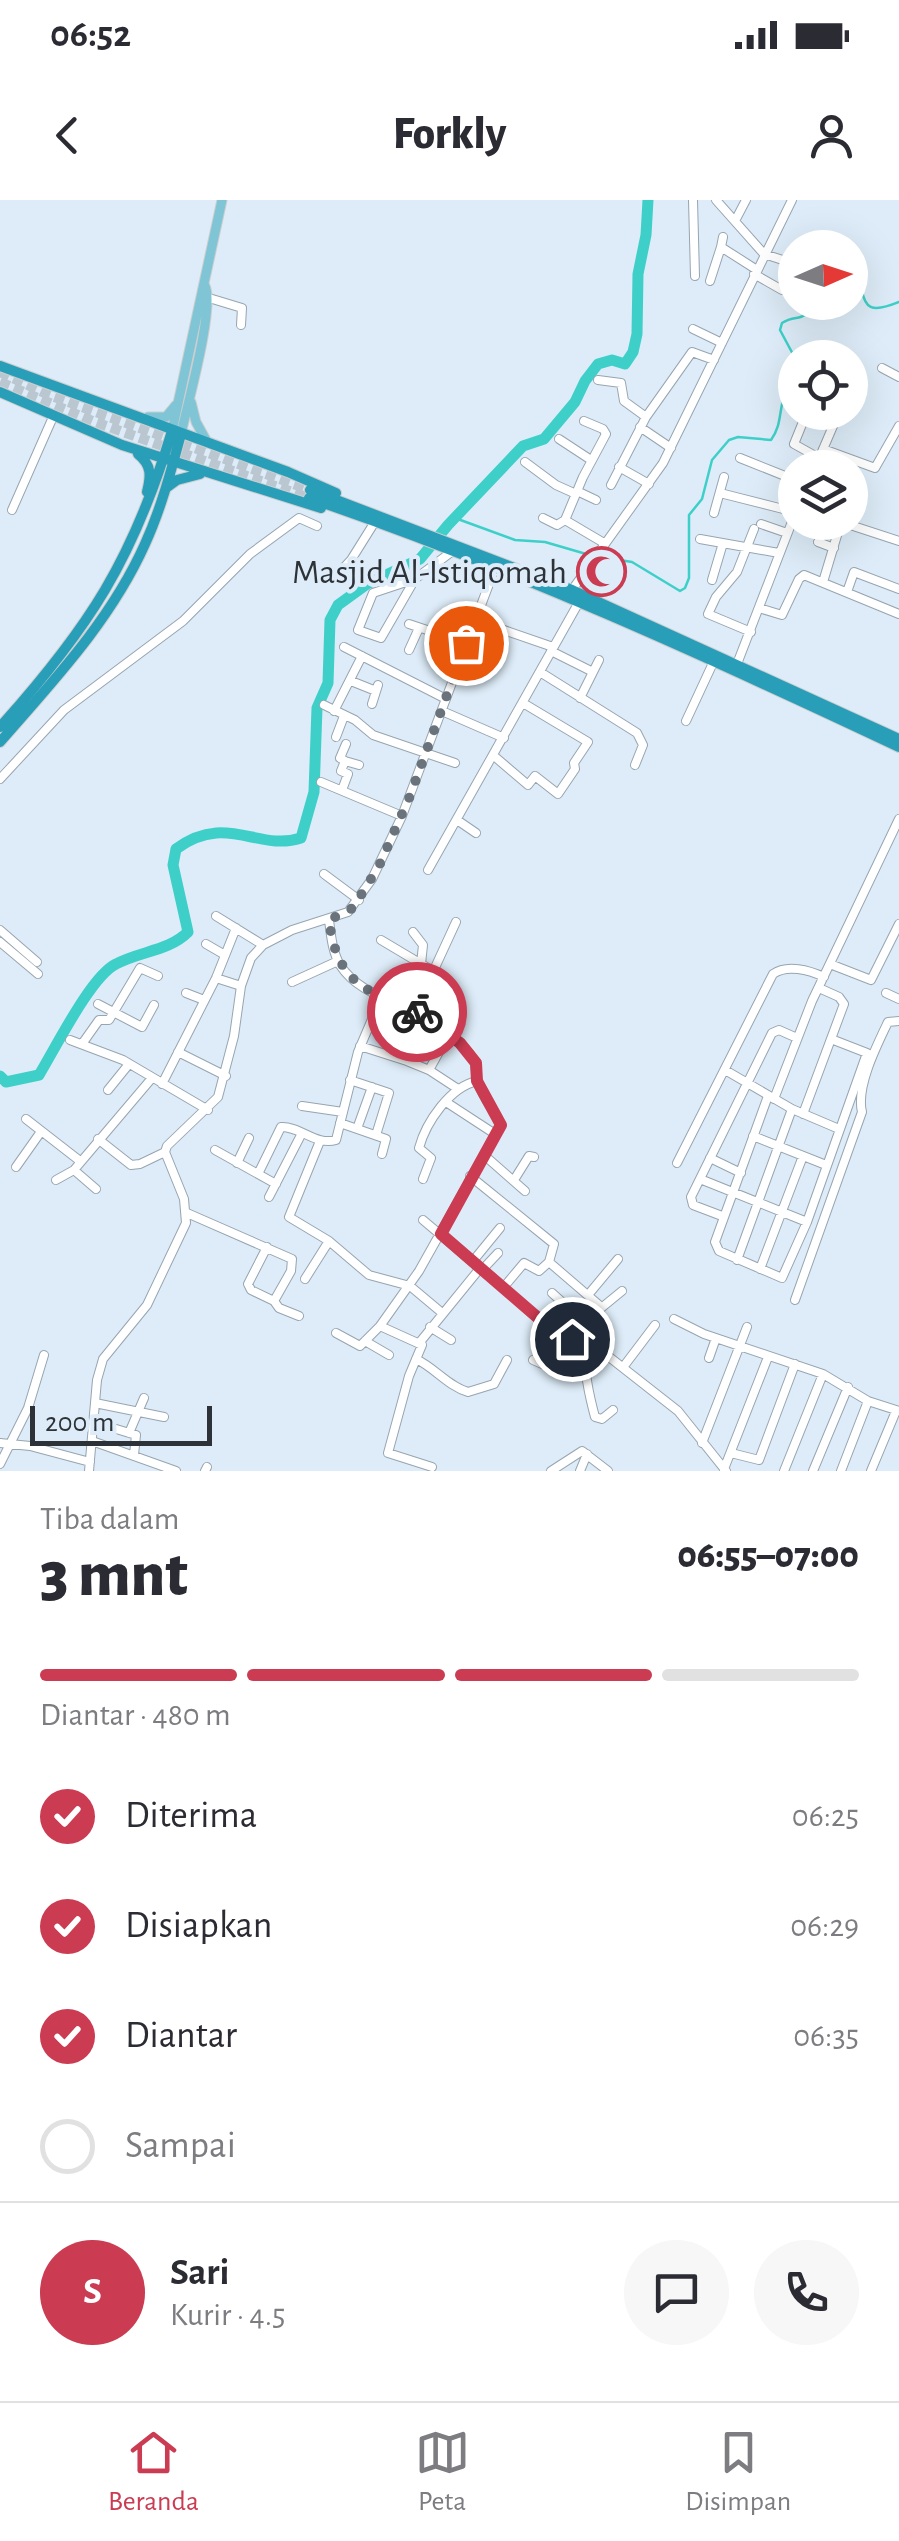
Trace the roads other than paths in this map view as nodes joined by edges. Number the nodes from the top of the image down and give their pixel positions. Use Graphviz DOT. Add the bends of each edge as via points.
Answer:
graph roads {
  1 [pos="222,200"];
  2 [pos="692,200"];
  3 [pos="716,200"];
  4 [pos="746,200"];
  5 [pos="792,200"];
  6 [pos="735,221"];
  7 [pos="764,254"];
  8 [pos="778,259"];
  9 [pos="756,272"];
  10 [pos="695,276"];
  11 [pos="710,281"];
  12 [pos="205,286"];
  13 [pos="778,287"];
  14 [pos="209,298"];
  15 [pos="240,326"];
  16 [pos="694,329"];
  17 [pos="722,343"];
  18 [pos="714,360"];
  19 [pos="0,366"];
  20 [pos="882,368"];
  21 [pos="899,376"];
  22 [pos="598,380"];
  23 [pos="0,392"];
  24 [pos="186,393"];
  25 [pos="92,400"];
  26 [pos="54,417"];
  27 [pos="646,417"];
  28 [pos="584,421"];
  29 [pos="899,426"];
  30 [pos="640,427"];
  31 [pos="800,430"];
  32 [pos="176,432"];
  33 [pos="559,438"];
  34 [pos="122,445"];
  35 [pos="209,445"];
  36 [pos="671,448"];
  37 [pos="804,450"];
  38 [pos="740,458"];
  39 [pos="591,460"];
  40 [pos="168,461"];
  41 [pos="525,462"];
  42 [pos="868,466"];
  43 [pos="619,467"];
  44 [pos="535,470"];
  45 [pos="204,473"];
  46 [pos="778,473"];
  47 [pos="724,477"];
  48 [pos="526,480"];
  49 [pos="649,484"];
  50 [pos="611,485"];
  51 [pos="165,489"];
  52 [pos="576,493"];
  53 [pos="720,493"];
  54 [pos="310,494"];
  55 [pos="596,500"];
  56 [pos="348,507"];
  57 [pos="778,508"];
  58 [pos="12,510"];
  59 [pos="714,513"];
  60 [pos="543,518"];
  61 [pos="376,520"];
  62 [pos="565,520"];
  63 [pos="317,526"];
  64 [pos="778,531"];
  65 [pos="425,535"];
  66 [pos="700,540"];
  67 [pos="785,540"];
  68 [pos="818,542"];
  69 [pos="899,542"];
  70 [pos="724,543"];
  71 [pos="449,546"];
  72 [pos="601,547"];
  73 [pos="748,547"];
  74 [pos="834,548"];
  75 [pos="779,553"];
  76 [pos="495,568"];
  77 [pos="415,579"];
  78 [pos="332,580"];
  79 [pos="712,580"];
  80 [pos="823,582"];
  81 [pos="391,588"];
  82 [pos="899,589"];
  83 [pos="572,590"];
  84 [pos="847,592"];
  85 [pos="403,596"];
  86 [pos="578,602"];
  87 [pos="759,608"];
  88 [pos="899,614"];
  89 [pos="475,620"];
  90 [pos="409,624"];
  91 [pos="419,628"];
  92 [pos="751,632"];
  93 [pos="466,643"];
  94 [pos="344,647"];
  95 [pos="552,649"];
  96 [pos="409,650"];
  97 [pos="61,656"];
  98 [pos="362,656"];
  99 [pos="598,660"];
  100 [pos="713,663"];
  101 [pos="737,664"];
  102 [pos="540,672"];
  103 [pos="593,672"];
  104 [pos="752,676"];
  105 [pos="351,680"];
  106 [pos="788,692"];
  107 [pos="580,698"];
  108 [pos="446,699"];
  109 [pos="372,704"];
  110 [pos="523,704"];
  111 [pos="324,706"];
  112 [pos="334,711"];
  113 [pos="442,711"];
  114 [pos="344,716"];
  115 [pos="686,721"];
  116 [pos="358,724"];
  117 [pos="0,727"];
  118 [pos="336,737"];
  119 [pos="504,738"];
  120 [pos="899,739"];
  121 [pos="0,742"];
  122 [pos="899,747"];
  123 [pos="426,752"];
  124 [pos="494,756"];
  125 [pos="345,761"];
  126 [pos="455,763"];
  127 [pos="635,765"];
  128 [pos="360,766"];
  129 [pos="0,780"];
  130 [pos="321,782"];
  131 [pos="342,790"];
  132 [pos="402,816"];
  133 [pos="899,819"];
  134 [pos="456,820"];
  135 [pos="476,833"];
  136 [pos="428,870"];
  137 [pos="324,874"];
  138 [pos="360,900"];
  139 [pos="216,916"];
  140 [pos="329,920"];
  141 [pos="456,922"];
  142 [pos="899,924"];
  143 [pos="236,928"];
  144 [pos="0,930"];
  145 [pos="413,932"];
  146 [pos="380,940"];
  147 [pos="0,942"];
  148 [pos="206,944"];
  149 [pos="264,945"];
  150 [pos="225,955"];
  151 [pos="338,961"];
  152 [pos="36,962"];
  153 [pos="422,964"];
  154 [pos="830,964"];
  155 [pos="433,971"];
  156 [pos="38,974"];
  157 [pos="158,976"];
  158 [pos="824,977"];
  159 [pos="216,978"];
  160 [pos="292,982"];
  161 [pos="241,986"];
  162 [pos="818,988"];
  163 [pos="186,993"];
  164 [pos="886,993"];
  165 [pos="380,998"];
  166 [pos="899,999"];
  167 [pos="204,1000"];
  168 [pos="98,1004"];
  169 [pos="154,1005"];
  170 [pos="415,1011"];
  171 [pos="114,1013"];
  172 [pos="425,1017"];
  173 [pos="899,1021"];
  174 [pos="449,1034"];
  175 [pos="798,1038"];
  176 [pos="831,1039"];
  177 [pos="70,1040"];
  178 [pos="82,1044"];
  179 [pos="360,1046"];
  180 [pos="178,1052"];
  181 [pos="871,1054"];
  182 [pos="406,1061"];
  183 [pos="129,1064"];
  184 [pos="428,1070"];
  185 [pos="725,1070"];
  186 [pos="226,1076"];
  187 [pos="152,1078"];
  188 [pos="350,1080"];
  189 [pos="477,1081"];
  190 [pos="746,1082"];
  191 [pos="162,1084"];
  192 [pos="372,1087"];
  193 [pos="458,1089"];
  194 [pos="108,1090"];
  195 [pos="771,1098"];
  196 [pos="446,1102"];
  197 [pos="302,1106"];
  198 [pos="792,1109"];
  199 [pos="208,1110"];
  200 [pos="342,1112"];
  201 [pos="803,1114"];
  202 [pos="26,1119"];
  203 [pos="340,1123"];
  204 [pos="358,1126"];
  205 [pos="839,1128"];
  206 [pos="40,1133"];
  207 [pos="302,1133"];
  208 [pos="496,1134"];
  209 [pos="376,1135"];
  210 [pos="754,1136"];
  211 [pos="248,1138"];
  212 [pos="98,1139"];
  213 [pos="320,1141"];
  214 [pos="779,1146"];
  215 [pos="215,1150"];
  216 [pos="382,1154"];
  217 [pos="484,1154"];
  218 [pos="167,1156"];
  219 [pos="804,1156"];
  220 [pos="534,1158"];
  221 [pos="710,1158"];
  222 [pos="80,1161"];
  223 [pos="237,1163"];
  224 [pos="676,1163"];
  225 [pos="826,1165"];
  226 [pos="16,1167"];
  227 [pos="74,1170"];
  228 [pos="740,1173"];
  229 [pos="258,1174"];
  230 [pos="470,1176"];
  231 [pos="700,1178"];
  232 [pos="423,1179"];
  233 [pos="56,1180"];
  234 [pos="514,1180"];
  235 [pos="276,1184"];
  236 [pos="96,1188"];
  237 [pos="524,1191"];
  238 [pos="732,1194"];
  239 [pos="270,1197"];
  240 [pos="757,1203"];
  241 [pos="782,1211"];
  242 [pos="187,1213"];
  243 [pos="722,1216"];
  244 [pos="424,1220"];
  245 [pos="807,1222"];
  246 [pos="500,1228"];
  247 [pos="441,1234"];
  248 [pos="464,1234"];
  249 [pos="330,1241"];
  250 [pos="262,1244"];
  251 [pos="454,1244"];
  252 [pos="498,1253"];
  253 [pos="618,1259"];
  254 [pos="737,1260"];
  255 [pos="549,1262"];
  256 [pos="479,1266"];
  257 [pos="760,1269"];
  258 [pos="305,1279"];
  259 [pos="410,1286"];
  260 [pos="503,1288"];
  261 [pos="622,1291"];
  262 [pos="552,1293"];
  263 [pos="588,1295"];
  264 [pos="795,1300"];
  265 [pos="274,1301"];
  266 [pos="600,1309"];
  267 [pos="441,1312"];
  268 [pos="299,1316"];
  269 [pos="674,1319"];
  270 [pos="655,1325"];
  271 [pos="380,1326"];
  272 [pos="748,1326"];
  273 [pos="430,1327"];
  274 [pos="591,1328"];
  275 [pos="336,1332"];
  276 [pos="563,1338"];
  277 [pos="716,1338"];
  278 [pos="451,1340"];
  279 [pos="420,1342"];
  280 [pos="592,1342"];
  281 [pos="362,1343"];
  282 [pos="741,1345"];
  283 [pos="349,1354"];
  284 [pos="44,1355"];
  285 [pos="389,1355"];
  286 [pos="768,1357"];
  287 [pos="709,1358"];
  288 [pos="416,1360"];
  289 [pos="507,1360"];
  290 [pos="533,1360"];
  291 [pos="795,1364"];
  292 [pos="624,1366"];
  293 [pos="823,1374"];
  294 [pos="848,1387"];
  295 [pos="144,1398"];
  296 [pos="868,1401"];
  297 [pos="95,1403"];
  298 [pos="137,1410"];
  299 [pos="613,1410"];
  300 [pos="897,1411"];
  301 [pos="164,1418"];
  302 [pos="93,1422"];
  303 [pos="130,1432"];
  304 [pos="92,1441"];
  305 [pos="4,1443"];
  306 [pos="702,1443"];
  307 [pos="731,1453"];
  308 [pos="587,1454"];
  309 [pos="134,1455"];
  310 [pos="0,1464"];
  311 [pos="90,1466"];
  312 [pos="432,1467"];
  313 [pos="725,1470"];
  314 [pos="175,1471"];
  315 [pos="551,1471"];
  316 [pos="580,1471"];
  317 [pos="607,1471"];
  318 [pos="784,1471"];
  319 [pos="814,1471"];
  320 [pos="841,1471"];
  321 [pos="871,1471"];
  1 -- 12 [label="main road"];
  2 -- 10 [label="street"];
  3 -- 6 [label="street"];
  4 -- 6 [label="street"];
  5 -- 7 [label="street"];
  6 -- 7 [label="street"];
  7 -- 8 [label="street"];
  7 -- 9 [label="street"];
  9 -- 11 [label="street" via="722,242"];
  9 -- 13 [label="street"];
  9 -- 17 [label="street"];
  12 -- 14 [label="main road"];
  12 -- 24 [label="main road"];
  14 -- 15 [label="street" via="242,308"];
  14 -- 24 [label="main road"];
  16 -- 17 [label="street"];
  17 -- 18 [label="street"];
  18 -- 27 [label="street" via="692,352"];
  18 -- 36 [label="street"];
  19 -- 25 [label="highway"];
  20 -- 21 [label="street"];
  22 -- 27 [label="street" via="621,383 624,402"];
  23 -- 26 [label="highway"];
  24 -- 25 [label="main road" via="172,413 157,418"];
  24 -- 32 [label="main road"];
  24 -- 35 [label="main road"];
  25 -- 32 [label="highway"];
  26 -- 34 [label="highway"];
  26 -- 58 [label="street"];
  27 -- 30 [label="street"];
  28 -- 39 [label="street" via="606,432"];
  29 -- 42 [label="street" via="875,468"];
  30 -- 36 [label="street"];
  30 -- 43 [label="street"];
  31 -- 37 [label="street" via="794,444"];
  32 -- 35 [label="highway"];
  32 -- 40 [label="highway"];
  33 -- 39 [label="street"];
  34 -- 40 [label="highway"];
  34 -- 97 [label="highway" via="149,466 146,497 124,552"];
  35 -- 56 [label="highway" via="288,472 337,494"];
  36 -- 49 [label="street"];
  38 -- 46 [label="street"];
  39 -- 52 [label="street"];
  40 -- 45 [label="highway"];
  40 -- 51 [label="highway"];
  40 -- 97 [label="highway" via="126,556"];
  41 -- 44 [label="street"];
  43 -- 49 [label="street"];
  43 -- 50 [label="street"];
  44 -- 48 [label="street"];
  44 -- 52 [label="street"];
  45 -- 51 [label="highway"];
  45 -- 56 [label="highway" via="294,502"];
  47 -- 53 [label="street"];
  49 -- 72 [label="street"];
  51 -- 121 [label="highway" via="120,593"];
  52 -- 55 [label="street"];
  52 -- 62 [label="street"];
  53 -- 57 [label="street"];
  53 -- 59 [label="street"];
  54 -- 56 [label="highway"];
  56 -- 61 [label="highway"];
  56 -- 65 [label="highway"];
  60 -- 62 [label="street" via="558,526"];
  61 -- 65 [label="highway"];
  61 -- 78 [label="street"];
  62 -- 72 [label="street"];
  63 -- 129 [label="street" via="298,518 268,539 183,621 64,710"];
  64 -- 73 [label="street" via="758,526"];
  65 -- 71 [label="highway"];
  66 -- 70 [label="street"];
  67 -- 75 [label="street"];
  68 -- 74 [label="street"];
  69 -- 74 [label="street" via="841,522"];
  70 -- 73 [label="street"];
  70 -- 79 [label="street"];
  71 -- 76 [label="highway"];
  71 -- 77 [label="street"];
  71 -- 83 [label="highway"];
  72 -- 83 [label="street"];
  73 -- 75 [label="street"];
  73 -- 92 [label="street" via="708,614"];
  74 -- 80 [label="street"];
  75 -- 87 [label="street"];
  76 -- 86 [label="highway"];
  76 -- 89 [label="street"];
  77 -- 81 [label="street"];
  77 -- 85 [label="street"];
  80 -- 84 [label="street"];
  80 -- 87 [label="street" via="801,576 782,615"];
  81 -- 85 [label="street"];
  81 -- 85 [label="street" via="371,596 358,631 381,638"];
  82 -- 84 [label="street" via="854,572"];
  83 -- 101 [label="highway"];
  84 -- 88 [label="street"];
  86 -- 95 [label="street"];
  86 -- 100 [label="highway"];
  87 -- 92 [label="street"];
  89 -- 93 [label="street"];
  89 -- 95 [label="street"];
  90 -- 91 [label="street"];
  91 -- 93 [label="street"];
  91 -- 96 [label="street"];
  92 -- 101 [label="street"];
  93 -- 108 [label="street"];
  94 -- 98 [label="street"];
  95 -- 102 [label="street"];
  95 -- 103 [label="street"];
  97 -- 117 [label="highway"];
  98 -- 105 [label="street"];
  98 -- 108 [label="street"];
  99 -- 103 [label="street"];
  100 -- 104 [label="highway"];
  100 -- 115 [label="street"];
  101 -- 104 [label="highway"];
  102 -- 107 [label="street"];
  102 -- 110 [label="street"];
  103 -- 107 [label="street"];
  104 -- 106 [label="highway"];
  105 -- 109 [label="street" via="377,688"];
  105 -- 112 [label="street"];
  106 -- 120 [label="highway"];
  106 -- 122 [label="highway"];
  107 -- 127 [label="street" via="640,736 644,745"];
  108 -- 113 [label="street"];
  110 -- 119 [label="street"];
  110 -- 124 [label="street" via="590,743 576,769 559,794 536,776 528,785"];
  111 -- 112 [label="street"];
  112 -- 114 [label="street"];
  113 -- 119 [label="street"];
  113 -- 123 [label="street"];
  114 -- 116 [label="street"];
  114 -- 118 [label="street"];
  116 -- 123 [label="street"];
  116 -- 125 [label="street" via="340,758"];
  119 -- 124 [label="street"];
  123 -- 126 [label="street"];
  123 -- 132 [label="street"];
  124 -- 134 [label="street"];
  125 -- 128 [label="street"];
  125 -- 131 [label="street"];
  130 -- 131 [label="street"];
  131 -- 132 [label="street"];
  132 -- 138 [label="street"];
  133 -- 154 [label="street"];
  134 -- 135 [label="street"];
  134 -- 136 [label="street"];
  137 -- 138 [label="street"];
  138 -- 140 [label="street"];
  139 -- 143 [label="street"];
  140 -- 149 [label="street"];
  140 -- 151 [label="street"];
  141 -- 155 [label="street"];
  142 -- 154 [label="street" via="873,978"];
  143 -- 149 [label="street"];
  143 -- 150 [label="street"];
  144 -- 152 [label="street"];
  145 -- 153 [label="street" via="424,945"];
  146 -- 153 [label="street"];
  147 -- 156 [label="street"];
  148 -- 150 [label="street"];
  149 -- 161 [label="street"];
  150 -- 159 [label="street"];
  151 -- 160 [label="street"];
  151 -- 165 [label="street"];
  153 -- 155 [label="street"];
  154 -- 158 [label="street"];
  155 -- 170 [label="street"];
  157 -- 171 [label="street" via="140,968"];
  158 -- 162 [label="street"];
  158 -- 185 [label="street" via="775,972"];
  159 -- 161 [label="street"];
  159 -- 167 [label="street"];
  161 -- 186 [label="street"];
  162 -- 175 [label="street"];
  162 -- 176 [label="street" via="843,1001"];
  163 -- 167 [label="street"];
  164 -- 166 [label="street"];
  165 -- 170 [label="street"];
  165 -- 179 [label="street"];
  167 -- 180 [label="street"];
  168 -- 171 [label="street"];
  169 -- 171 [label="street" via="142,1027"];
  170 -- 172 [label="street"];
  171 -- 178 [label="street" via="98,1020"];
  172 -- 174 [label="street"];
  172 -- 182 [label="street"];
  173 -- 181 [label="street" via="887,1024"];
  174 -- 184 [label="street"];
  174 -- 189 [label="street" via="476,1063"];
  175 -- 190 [label="street" via="773,1031"];
  175 -- 195 [label="street"];
  176 -- 181 [label="street"];
  176 -- 201 [label="street"];
  177 -- 178 [label="street"];
  178 -- 183 [label="street"];
  179 -- 182 [label="street"];
  179 -- 188 [label="street"];
  180 -- 186 [label="street"];
  180 -- 191 [label="street"];
  181 -- 205 [label="street"];
  181 -- 264 [label="street" via="862,1111"];
  182 -- 184 [label="street"];
  183 -- 187 [label="street"];
  183 -- 194 [label="street"];
  184 -- 193 [label="street"];
  185 -- 190 [label="street"];
  185 -- 224 [label="street"];
  186 -- 199 [label="street"];
  187 -- 191 [label="street"];
  187 -- 212 [label="street"];
  188 -- 192 [label="street"];
  188 -- 200 [label="street"];
  189 -- 193 [label="street"];
  189 -- 208 [label="street" via="500,1123"];
  190 -- 195 [label="street"];
  190 -- 221 [label="street"];
  191 -- 199 [label="street"];
  192 -- 204 [label="street"];
  192 -- 209 [label="street" via="389,1093"];
  193 -- 196 [label="street"];
  195 -- 198 [label="street"];
  195 -- 210 [label="street"];
  196 -- 208 [label="street"];
  196 -- 232 [label="street" via="420,1143 431,1158"];
  197 -- 200 [label="street"];
  198 -- 201 [label="street"];
  198 -- 214 [label="street"];
  199 -- 218 [label="street" via="174,1137"];
  200 -- 203 [label="street"];
  201 -- 205 [label="street"];
  202 -- 206 [label="street"];
  203 -- 209 [label="street"];
  203 -- 213 [label="street" via="334,1142"];
  205 -- 225 [label="street"];
  206 -- 222 [label="street"];
  206 -- 226 [label="street"];
  207 -- 213 [label="street"];
  207 -- 229 [label="street" via="281,1127"];
  207 -- 235 [label="street"];
  208 -- 217 [label="street"];
  209 -- 216 [label="street" via="387,1140"];
  210 -- 214 [label="street"];
  210 -- 228 [label="street"];
  211 -- 223 [label="street"];
  212 -- 218 [label="street" via="131,1165"];
  212 -- 222 [label="street"];
  213 -- 249 [label="street" via="289,1217"];
  214 -- 219 [label="street"];
  214 -- 240 [label="street"];
  215 -- 223 [label="street"];
  217 -- 230 [label="street"];
  217 -- 234 [label="street"];
  218 -- 242 [label="street"];
  219 -- 225 [label="street"];
  219 -- 241 [label="street"];
  220 -- 234 [label="street"];
  221 -- 228 [label="street"];
  221 -- 231 [label="street"];
  222 -- 227 [label="street"];
  223 -- 229 [label="street"];
  225 -- 245 [label="street"];
  227 -- 233 [label="street"];
  227 -- 236 [label="street"];
  228 -- 238 [label="street"];
  229 -- 235 [label="street"];
  230 -- 247 [label="street"];
  230 -- 255 [label="street" via="552,1242"];
  231 -- 238 [label="street"];
  231 -- 243 [label="street" via="693,1205"];
  234 -- 237 [label="street"];
  235 -- 239 [label="street"];
  238 -- 240 [label="street"];
  238 -- 243 [label="street"];
  240 -- 241 [label="street"];
  240 -- 254 [label="street"];
  241 -- 245 [label="street"];
  241 -- 257 [label="street"];
  242 -- 250 [label="street"];
  242 -- 297 [label="street" via="147,1305 104,1357"];
  243 -- 254 [label="street" via="716,1247"];
  244 -- 247 [label="street"];
  245 -- 257 [label="street" via="785,1277"];
  246 -- 256 [label="street"];
  247 -- 251 [label="street"];
  247 -- 259 [label="street"];
  248 -- 251 [label="street"];
  249 -- 258 [label="street"];
  249 -- 259 [label="street" via="369,1275"];
  250 -- 265 [label="street" via="248,1284"];
  250 -- 265 [label="street" via="293,1264"];
  251 -- 256 [label="street"];
  252 -- 256 [label="street"];
  253 -- 263 [label="street"];
  254 -- 257 [label="street"];
  255 -- 260 [label="street" via="538,1272 523,1264"];
  255 -- 263 [label="street"];
  256 -- 260 [label="street"];
  256 -- 267 [label="street"];
  259 -- 267 [label="street"];
  259 -- 271 [label="street"];
  260 -- 276 [label="street"];
  261 -- 266 [label="street"];
  262 -- 274 [label="street"];
  263 -- 266 [label="street"];
  265 -- 268 [label="street"];
  266 -- 274 [label="street"];
  267 -- 273 [label="street"];
  269 -- 277 [label="street"];
  270 -- 292 [label="street"];
  271 -- 279 [label="street"];
  271 -- 281 [label="street"];
  272 -- 282 [label="street"];
  273 -- 278 [label="street"];
  273 -- 279 [label="street"];
  274 -- 280 [label="street"];
  275 -- 281 [label="street"];
  276 -- 280 [label="street"];
  276 -- 290 [label="street" via="553,1366"];
  277 -- 282 [label="street"];
  277 -- 287 [label="street"];
  279 -- 288 [label="street"];
  280 -- 292 [label="street"];
  280 -- 299 [label="street" via="595,1417"];
  281 -- 283 [label="street"];
  281 -- 285 [label="street"];
  282 -- 286 [label="street"];
  282 -- 306 [label="street"];
  284 -- 305 [label="street" via="28,1408"];
  286 -- 291 [label="street"];
  286 -- 307 [label="street"];
  288 -- 289 [label="street" via="468,1392 494,1384"];
  288 -- 312 [label="street" via="388,1453"];
  291 -- 293 [label="street"];
  291 -- 307 [label="street" via="759,1460"];
  292 -- 306 [label="street" via="678,1411"];
  293 -- 294 [label="street"];
  293 -- 318 [label="street"];
  294 -- 296 [label="street"];
  294 -- 319 [label="street"];
  295 -- 298 [label="street"];
  296 -- 300 [label="street"];
  296 -- 320 [label="street"];
  297 -- 298 [label="street"];
  297 -- 302 [label="street"];
  298 -- 301 [label="street"];
  298 -- 303 [label="street"];
  300 -- 321 [label="street"];
  302 -- 303 [label="street"];
  302 -- 304 [label="street"];
  303 -- 309 [label="street" via="137,1439"];
  304 -- 309 [label="street"];
  304 -- 311 [label="street"];
  305 -- 310 [label="street"];
  305 -- 311 [label="street" via="46,1449"];
  306 -- 313 [label="street"];
  307 -- 313 [label="street"];
  308 -- 315 [label="street"];
  308 -- 316 [label="street"];
  308 -- 317 [label="street"];
  309 -- 314 [label="street"];
}
